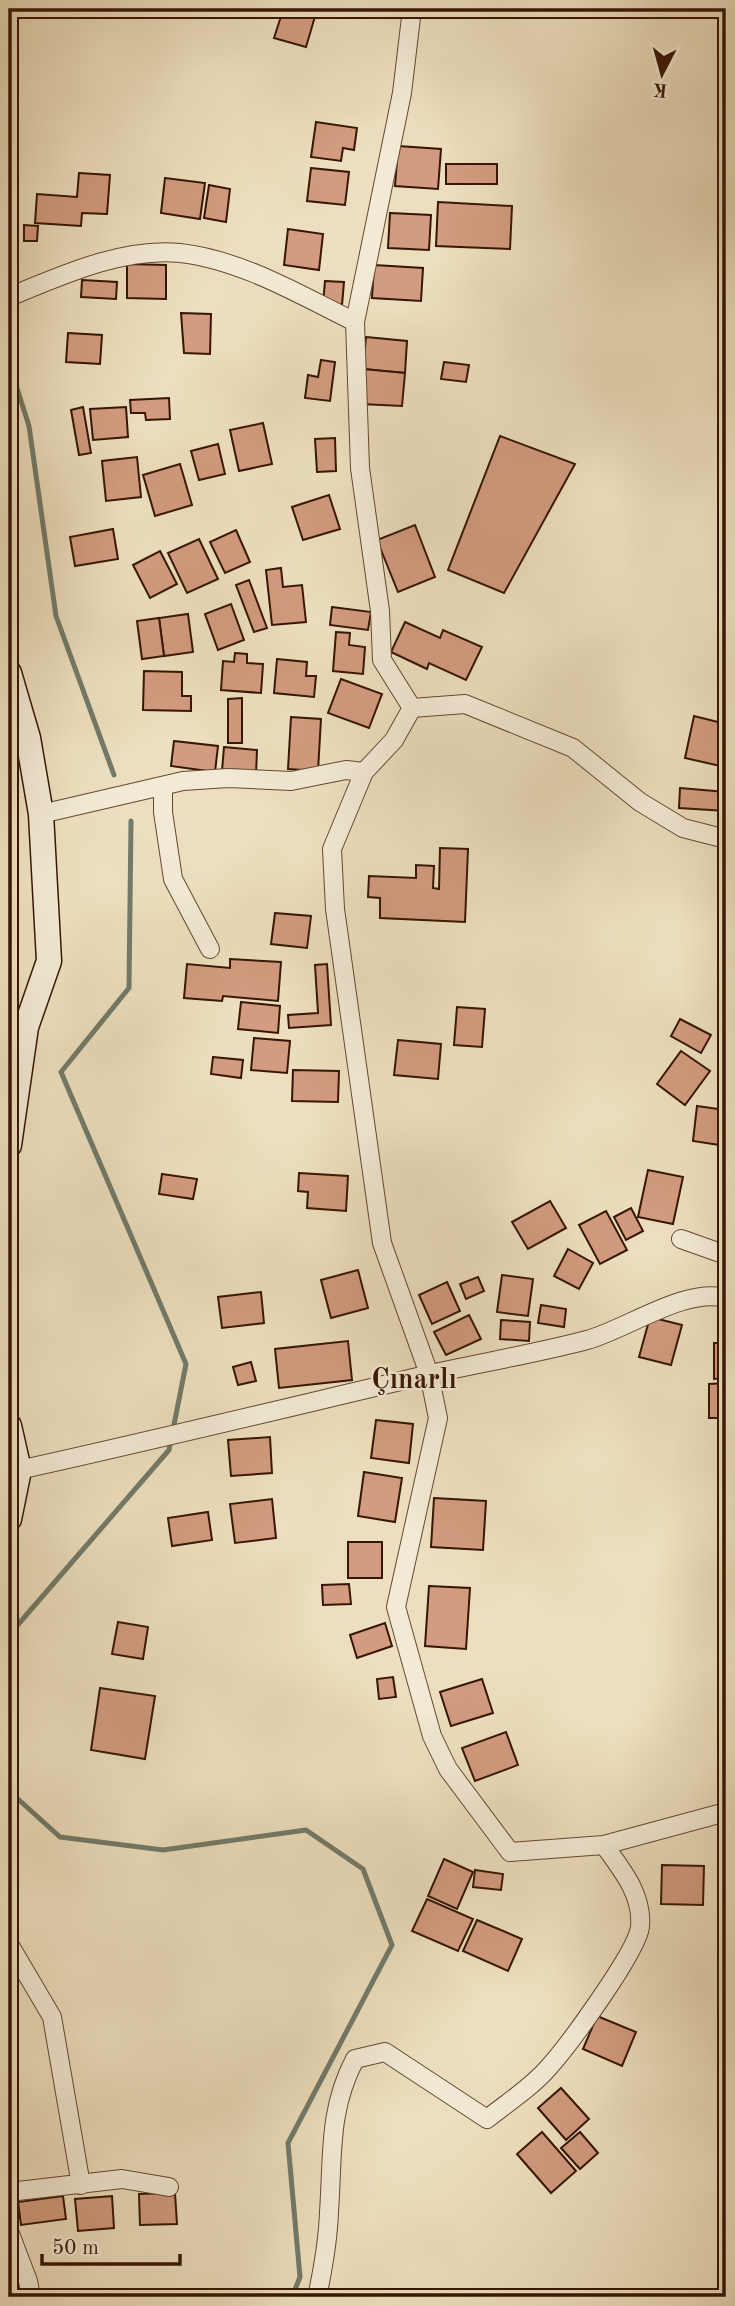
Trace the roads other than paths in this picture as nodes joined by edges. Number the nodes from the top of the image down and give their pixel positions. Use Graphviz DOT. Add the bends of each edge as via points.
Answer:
graph roads {
  1 [pos="412,9"];
  2 [pos="14,295"];
  3 [pos="355,322"];
  4 [pos="9,673"];
  5 [pos="412,708"];
  6 [pos="364,772"];
  7 [pos="163,786"];
  8 [pos="41,814"];
  9 [pos="726,839"];
  10 [pos="210,949"];
  11 [pos="17,1036"];
  12 [pos="9,1145"];
  13 [pos="681,1239"];
  14 [pos="726,1255"];
  15 [pos="726,1298"];
  16 [pos="429,1374"];
  17 [pos="9,1426"];
  18 [pos="19,1470"];
  19 [pos="9,1519"];
  20 [pos="726,1812"];
  21 [pos="604,1845"];
  22 [pos="9,1944"];
  23 [pos="81,2185"];
  24 [pos="169,2187"];
  25 [pos="9,2192"];
  26 [pos="9,2231"];
  27 [pos="31,2297"];
  28 [pos="317,2297"];
  1 -- 3 [label="street" via="402,93"];
  2 -- 3 [label="street" via="71,270 179,253 242,268"];
  3 -- 5 [label="street" via="360,468 380,611 382,660"];
  4 -- 8 [label="street" via="28,738"];
  5 -- 6 [label="street" via="394,740"];
  5 -- 9 [label="street" via="465,704 573,748 640,803 683,828"];
  6 -- 7 [label="street" via="346,770 290,781 228,778"];
  6 -- 16 [label="street" via="332,849 335,909 382,1243"];
  7 -- 8 [label="street"];
  7 -- 10 [label="street" via="173,878"];
  8 -- 11 [label="street" via="49,961"];
  11 -- 12 [label="street"];
  13 -- 14 [label="street"];
  15 -- 16 [label="street" via="690,1300 589,1340"];
  16 -- 18 [label="street"];
  16 -- 21 [label="street" via="438,1418 396,1607 432,1736 448,1769 510,1852"];
  17 -- 18 [label="street"];
  18 -- 19 [label="street"];
  20 -- 21 [label="street"];
  21 -- 28 [label="street" via="633,1885 640,1928 591,2013 548,2069 487,2119 385,2052 355,2059 341,2085 331,2138 329,2213"];
  22 -- 23 [label="street" via="52,2017"];
  23 -- 24 [label="street" via="122,2179"];
  23 -- 25 [label="street"];
  26 -- 27 [label="street"];
}
